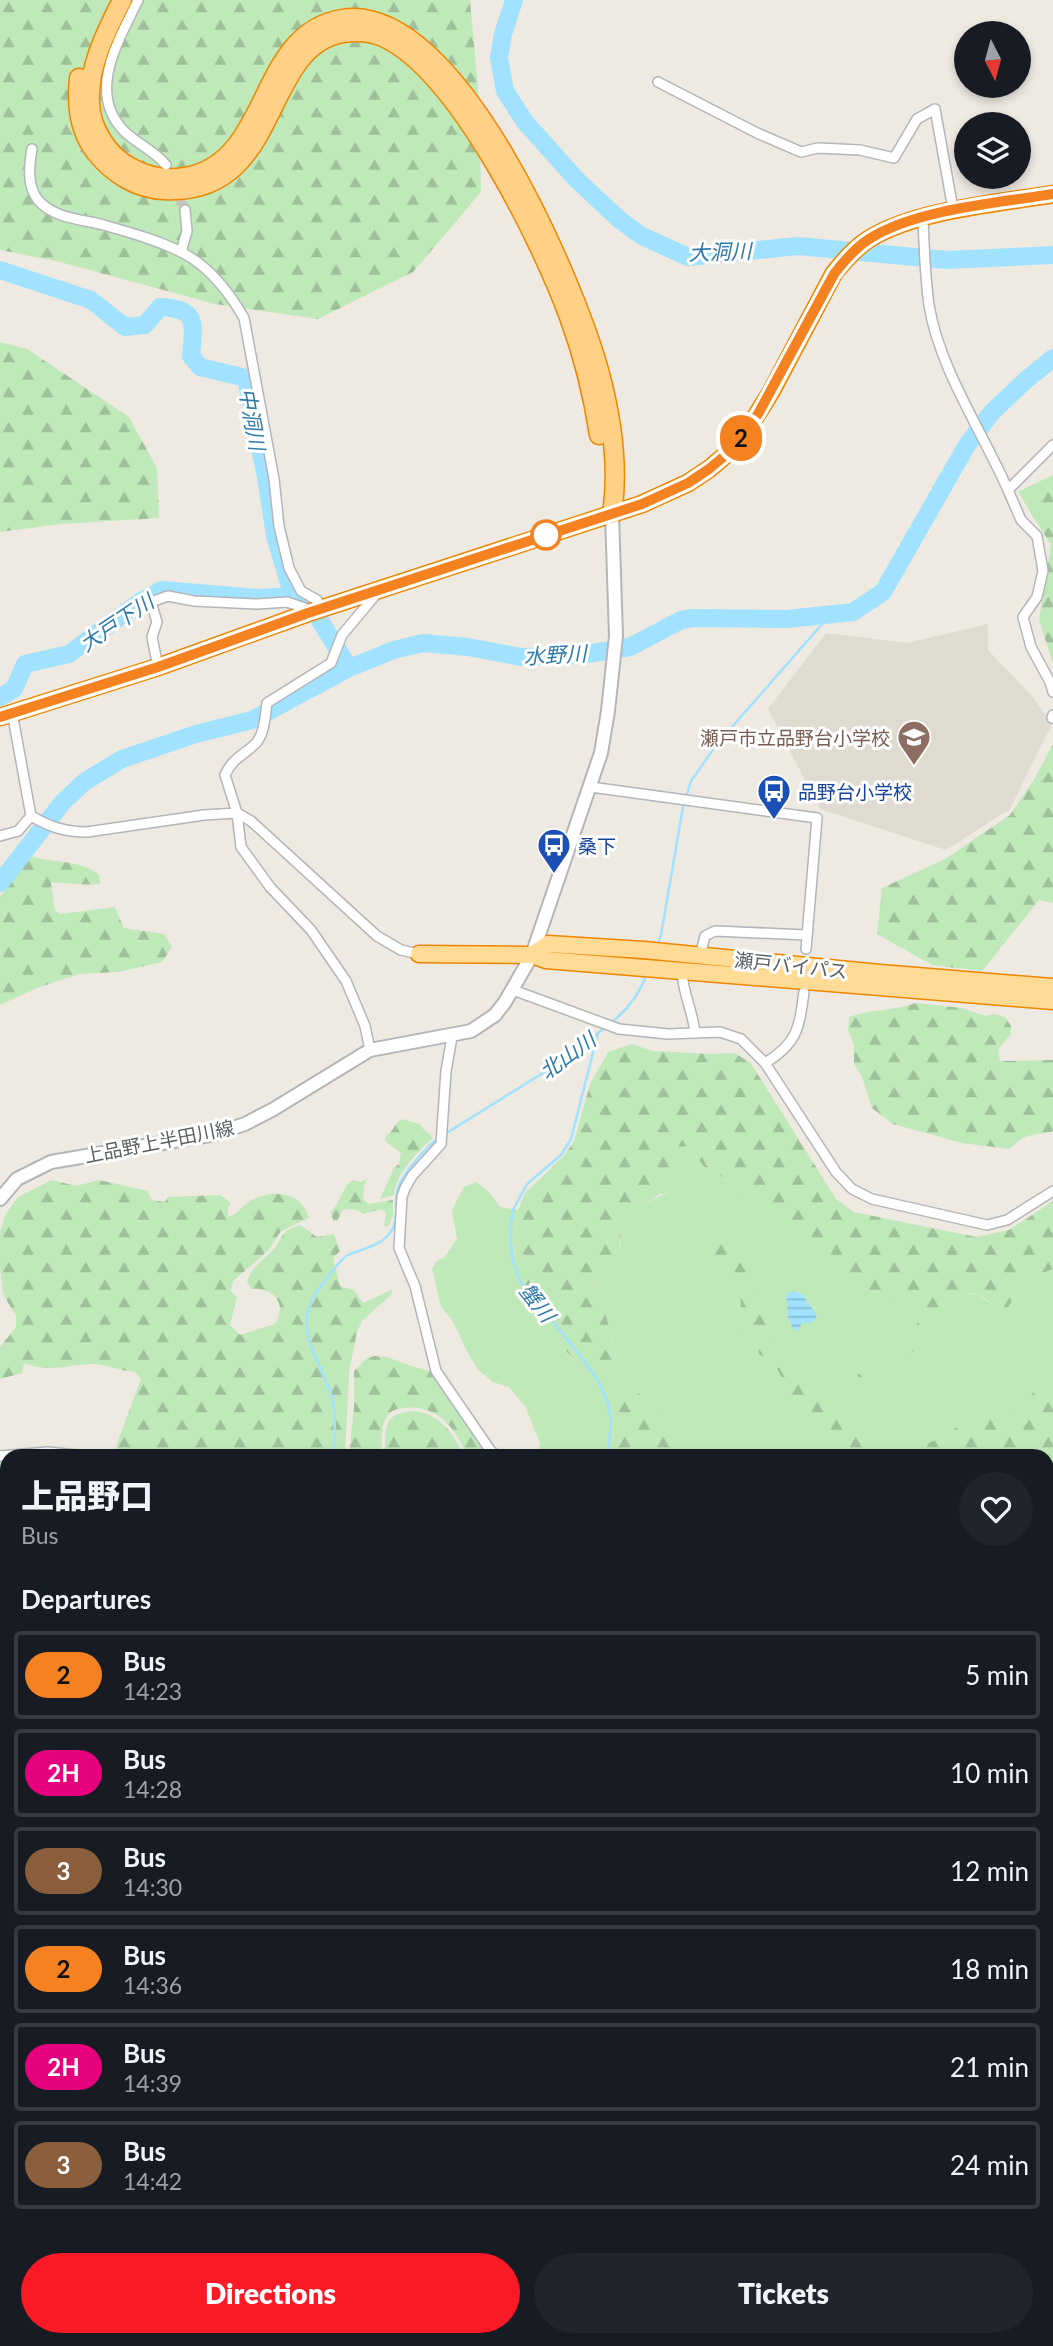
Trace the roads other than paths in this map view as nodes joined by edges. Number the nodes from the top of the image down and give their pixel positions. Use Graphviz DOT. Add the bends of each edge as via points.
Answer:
graph roads {
  1 [pos="110,0"];
  2 [pos="122,0"];
  3 [pos="138,0"];
  4 [pos="658,82"];
  5 [pos="32,149"];
  6 [pos="166,165"];
  7 [pos="1053,194"];
  8 [pos="953,209"];
  9 [pos="185,210"];
  10 [pos="923,218"];
  11 [pos="181,251"];
  12 [pos="1053,445"];
  13 [pos="1008,489"];
  14 [pos="612,514"];
  15 [pos="382,588"];
  16 [pos="315,611"];
  17 [pos="158,667"];
  18 [pos="1053,692"];
  19 [pos="6,714"];
  20 [pos="591,787"];
  21 [pos="237,813"];
  22 [pos="32,816"];
  23 [pos="0,836"];
  24 [pos="807,934"];
  25 [pos="806,949"];
  26 [pos="419,954"];
  27 [pos="532,955"];
  28 [pos="700,956"];
  29 [pos="682,970"];
  30 [pos="1053,987"];
  31 [pos="513,990"];
  32 [pos="804,992"];
  33 [pos="1053,1001"];
  34 [pos="695,1033"];
  35 [pos="452,1037"];
  36 [pos="370,1050"];
  37 [pos="765,1063"];
  38 [pos="1053,1191"];
  39 [pos="0,1199"];
  40 [pos="488,1449"];
  1 -- 14 [label="highway" via="83,62 77,92 80,121 92,148 110,168 146,187 172,191 199,187 234,167 261,133 301,59 331,36 357,32 382,37 421,67 463,116 495,165 558,288 588,378"];
  2 -- 14 [label="highway" via="94,65 90,108 107,147 128,166 152,177 192,176 228,157 246,135 290,52 328,22 356,18 383,23 408,37 437,64 507,160 570,283 606,400 614,467"];
  3 -- 6 [label="street" via="111,61 107,95 121,128 157,153"];
  4 -- 8 [label="street" via="801,152 860,150 894,158 917,120 935,109"];
  5 -- 11 [label="street" via="31,188 39,201 57,214"];
  7 -- 8 [label="highway"];
  8 -- 10 [label="highway"];
  9 -- 11 [label="street" via="187,231"];
  10 -- 13 [label="street" via="930,306 941,345"];
  10 -- 14 [label="highway" via="868,240 847,258 815,306 758,414 728,453 688,483"];
  11 -- 16 [label="street" via="213,275 244,318 289,568 301,591 317,600"];
  12 -- 13 [label="street"];
  13 -- 18 [label="street" via="1021,520 1037,536 1043,571 1037,597 1023,617 1031,647"];
  14 -- 15 [label="highway"];
  14 -- 20 [label="street, 上品野上半田川線" via="616,636 601,753"];
  15 -- 16 [label="highway"];
  15 -- 21 [label="street" via="342,635 331,663 267,703 257,742 230,764 225,775"];
  16 -- 17 [label="highway"];
  16 -- 17 [label="street" via="287,602 244,604 168,596 151,602 157,622 152,637"];
  17 -- 19 [label="highway"];
  19 -- 22 [label="street"];
  20 -- 24 [label="street" via="817,818"];
  20 -- 27 [label="street, 上品野上半田川線"];
  21 -- 22 [label="street" via="87,832 68,832"];
  21 -- 26 [label="street" via="377,936"];
  21 -- 36 [label="street" via="241,847 270,887 311,930 346,981"];
  22 -- 23 [label="street" via="18,831"];
  24 -- 25 [label="street"];
  24 -- 28 [label="street" via="715,931 705,936"];
  26 -- 27 [label="highway, 瀬戸バイパス"];
  27 -- 28 [label="highway, 瀬戸バイパス" via="548,944"];
  27 -- 29 [label="highway, 瀬戸バイパス" via="546,960"];
  27 -- 31 [label="street, 上品野上半田川線"];
  28 -- 30 [label="highway, 瀬戸バイパス"];
  29 -- 33 [label="highway, 瀬戸バイパス"];
  29 -- 34 [label="street"];
  31 -- 34 [label="street" via="619,1029"];
  31 -- 35 [label="street, 上品野上半田川線" via="495,1015"];
  32 -- 37 [label="street" via="797,1034"];
  34 -- 37 [label="street" via="731,1035 749,1045"];
  35 -- 36 [label="street, 上品野上半田川線"];
  35 -- 40 [label="street" via="441,1144 405,1188 398,1248 415,1286 436,1371"];
  36 -- 39 [label="street, 上品野上半田川線" via="245,1124 215,1134 51,1162 17,1179"];
  37 -- 38 [label="street" via="836,1172 862,1196 987,1224 1007,1220"];
}
